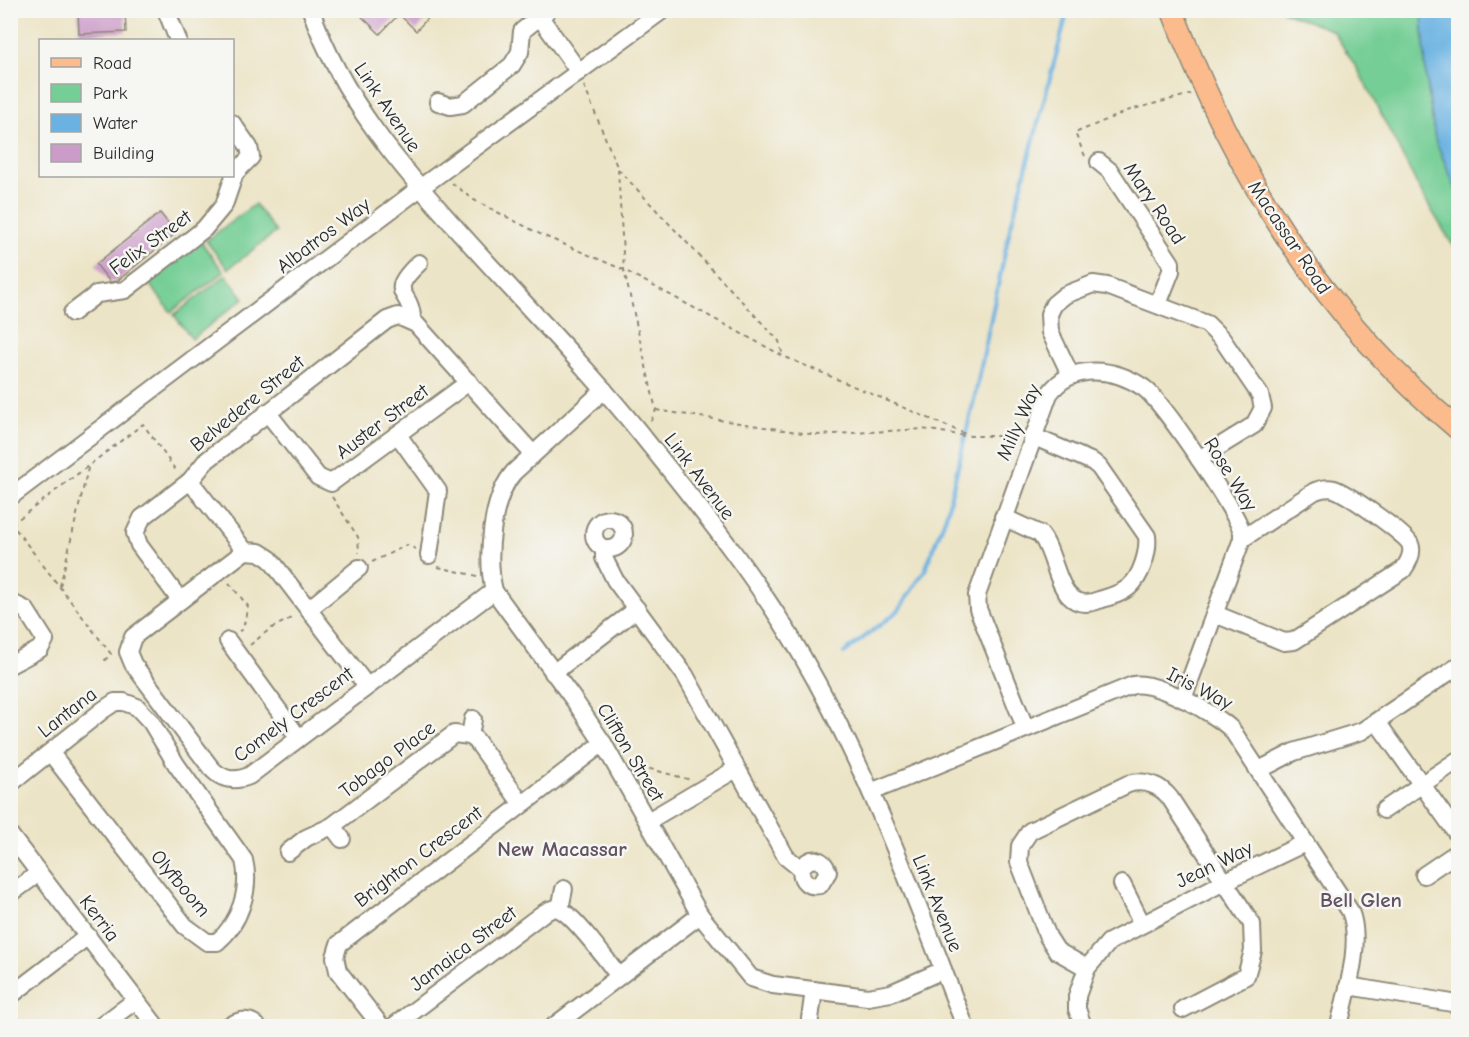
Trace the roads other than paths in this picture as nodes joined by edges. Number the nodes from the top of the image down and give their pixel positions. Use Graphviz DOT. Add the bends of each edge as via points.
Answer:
graph roads {
  1 [pos="166,10"];
  2 [pos="311,10"];
  3 [pos="663,10"];
  4 [pos="1172,10"];
  5 [pos="541,12"];
  6 [pos="178,39"];
  7 [pos="579,72"];
  8 [pos="438,102"];
  9 [pos="234,126"];
  10 [pos="1099,162"];
  11 [pos="234,174"];
  12 [pos="233,177"];
  13 [pos="420,188"];
  14 [pos="419,263"];
  15 [pos="1158,304"];
  16 [pos="72,313"];
  17 [pos="412,321"];
  18 [pos="1071,376"];
  19 [pos="469,382"];
  20 [pos="604,390"];
  21 [pos="267,412"];
  22 [pos="1458,429"];
  23 [pos="398,435"];
  24 [pos="1032,436"];
  25 [pos="533,454"];
  26 [pos="1199,459"];
  27 [pos="188,482"];
  28 [pos="10,497"];
  29 [pos="1003,517"];
  30 [pos="1242,539"];
  31 [pos="604,548"];
  32 [pos="245,551"];
  33 [pos="429,555"];
  34 [pos="359,568"];
  35 [pos="493,585"];
  36 [pos="180,600"];
  37 [pos="10,602"];
  38 [pos="309,609"];
  39 [pos="637,609"];
  40 [pos="1215,614"];
  41 [pos="233,648"];
  42 [pos="10,665"];
  43 [pos="1458,666"];
  44 [pos="554,673"];
  45 [pos="366,685"];
  46 [pos="1182,699"];
  47 [pos="124,702"];
  48 [pos="473,719"];
  49 [pos="1377,722"];
  50 [pos="1025,727"];
  51 [pos="470,736"];
  52 [pos="298,737"];
  53 [pos="603,744"];
  54 [pos="50,752"];
  55 [pos="1458,760"];
  56 [pos="736,769"];
  57 [pos="1259,770"];
  58 [pos="1423,783"];
  59 [pos="10,784"];
  60 [pos="871,792"];
  61 [pos="521,803"];
  62 [pos="1384,810"];
  63 [pos="648,821"];
  64 [pos="10,835"];
  65 [pos="1458,835"];
  66 [pos="1305,843"];
  67 [pos="288,852"];
  68 [pos="1458,852"];
  69 [pos="801,869"];
  70 [pos="39,873"];
  71 [pos="1424,875"];
  72 [pos="1224,882"];
  73 [pos="1122,884"];
  74 [pos="564,889"];
  75 [pos="10,894"];
  76 [pos="560,909"];
  77 [pos="700,915"];
  78 [pos="1142,924"];
  79 [pos="88,936"];
  80 [pos="1087,968"];
  81 [pos="943,970"];
  82 [pos="619,976"];
  83 [pos="1348,986"];
  84 [pos="814,990"];
  85 [pos="10,996"];
  86 [pos="136,1000"];
  87 [pos="1458,1004"];
  88 [pos="1183,1009"];
  89 [pos="253,1024"];
  90 [pos="101,1026"];
  91 [pos="156,1026"];
  92 [pos="228,1026"];
  93 [pos="381,1026"];
  94 [pos="394,1026"];
  95 [pos="554,1026"];
  96 [pos="809,1026"];
  97 [pos="965,1026"];
  98 [pos="1083,1026"];
  99 [pos="1339,1026"];
  1 -- 6 [label="street"];
  2 -- 13 [label="street, Link Avenue" via="346,86 383,143"];
  3 -- 7 [label="street, Albatros Way"];
  4 -- 22 [label="main road, Macassar Road" via="1204,91 1251,181 1301,258 1371,345"];
  5 -- 7 [label="street"];
  5 -- 8 [label="street" via="522,31 520,52 512,64 463,104"];
  7 -- 13 [label="street, Albatros Way"];
  9 -- 11 [label="street, Felix Street" via="249,147 251,157"];
  10 -- 15 [label="street, Mary Road" via="1110,171 1171,263"];
  12 -- 16 [label="street, Felix Street" via="228,198 214,220 134,285 118,292 97,294"];
  13 -- 20 [label="street, Link Avenue"];
  13 -- 28 [label="street, Albatros Way"];
  14 -- 17 [label="street" via="404,276 401,286"];
  15 -- 18 [label="street" via="1099,284 1058,299 1049,326"];
  15 -- 26 [label="street" via="1214,330 1263,402 1254,425"];
  17 -- 19 [label="street"];
  17 -- 21 [label="street, Belvedere Street" via="398,316 387,320"];
  18 -- 24 [label="street, Milly Way" via="1049,394"];
  18 -- 26 [label="street, Rose Way" via="1098,370 1144,388"];
  19 -- 23 [label="street, Auster Street"];
  19 -- 25 [label="street"];
  20 -- 25 [label="street"];
  20 -- 60 [label="street, Link Avenue" via="749,575 801,654"];
  21 -- 23 [label="street, Auster Street" via="319,479 328,483 338,481"];
  21 -- 27 [label="street, Belvedere Street" via="206,461"];
  23 -- 33 [label="street" via="438,491"];
  24 -- 29 [label="street, Milly Way"];
  24 -- 29 [label="street" via="1099,467 1147,536 1143,562 1128,588 1090,604 1082,603 1064,590 1044,539 1034,530"];
  25 -- 35 [label="street" via="508,478 499,494 491,555"];
  26 -- 30 [label="street, Rose Way" via="1238,522"];
  27 -- 32 [label="street, Belvedere Street"];
  27 -- 36 [label="street" via="142,518 135,533 137,543"];
  29 -- 50 [label="street, Milly Way" via="978,587 977,603"];
  30 -- 40 [label="street, Rose Way"];
  30 -- 40 [label="street" via="1316,491 1329,488 1342,492 1402,535 1411,545 1411,552 1403,570 1294,642 1284,642"];
  31 -- 39 [label="street" via="604,558 615,580"];
  32 -- 36 [label="street, Comely Crescent"];
  32 -- 38 [label="street" via="270,558"];
  34 -- 38 [label="street"];
  35 -- 44 [label="street, Clifton Street"];
  35 -- 45 [label="street, Comely Crescent"];
  36 -- 52 [label="street, Comely Crescent" via="133,637 128,652 211,768 222,777 239,780"];
  37 -- 42 [label="street" via="26,610 45,640 40,649"];
  38 -- 45 [label="street"];
  39 -- 44 [label="street"];
  39 -- 56 [label="street" via="686,675"];
  40 -- 46 [label="street, Rose Way"];
  41 -- 52 [label="street"];
  43 -- 49 [label="street"];
  44 -- 53 [label="street, Clifton Street"];
  45 -- 52 [label="street, Comely Crescent"];
  46 -- 50 [label="street, Iris Way" via="1137,684"];
  46 -- 57 [label="street, Iris Way" via="1226,723"];
  47 -- 54 [label="street, Lantana" via="115,702"];
  47 -- 54 [label="street, Olyfboom" via="136,707 151,722 244,860 248,874 246,890 229,933 217,942 207,942 185,926"];
  48 -- 51 [label="street"];
  49 -- 57 [label="street" via="1354,735 1294,752"];
  49 -- 58 [label="street"];
  50 -- 60 [label="street, Iris Way"];
  51 -- 61 [label="street"];
  51 -- 67 [label="street, Tobago Place" via="448,737 337,832 306,838"];
  53 -- 61 [label="street, Brighton Crescent"];
  53 -- 63 [label="street, Clifton Street"];
  54 -- 59 [label="street, Lantana"];
  55 -- 58 [label="street"];
  56 -- 63 [label="street"];
  56 -- 69 [label="street" via="786,856"];
  57 -- 66 [label="street, Iris Way"];
  58 -- 62 [label="street"];
  58 -- 65 [label="street"];
  60 -- 81 [label="street, Link Avenue"];
  61 -- 93 [label="street, Brighton Crescent" via="339,944 336,966"];
  63 -- 77 [label="street, Clifton Street"];
  64 -- 70 [label="street, Kerria"];
  66 -- 72 [label="street, Jean Way"];
  66 -- 83 [label="street, Iris Way" via="1354,921"];
  68 -- 71 [label="street"];
  70 -- 75 [label="street"];
  70 -- 79 [label="street, Kerria"];
  72 -- 78 [label="street, Jean Way"];
  72 -- 80 [label="street" via="1170,798 1149,783 1128,784 1029,831 1020,846 1019,862 1048,937 1057,951"];
  72 -- 88 [label="street" via="1252,924 1249,970 1240,980"];
  73 -- 78 [label="street"];
  74 -- 76 [label="street"];
  76 -- 82 [label="street"];
  76 -- 94 [label="street, Jamaica Street" via="542,914"];
  77 -- 82 [label="street"];
  77 -- 84 [label="street, Clifton Street" via="751,978"];
  78 -- 80 [label="street, Jean Way" via="1109,942"];
  79 -- 85 [label="street"];
  79 -- 86 [label="street, Kerria"];
  80 -- 98 [label="street, Jean Way" via="1075,1003"];
  81 -- 84 [label="street, Clifton Street" via="891,993 868,997"];
  81 -- 97 [label="street, Link Avenue"];
  82 -- 95 [label="street"];
  83 -- 87 [label="street"];
  83 -- 99 [label="street, Iris Way"];
  84 -- 96 [label="street"];
  86 -- 90 [label="street"];
  86 -- 91 [label="street, Kerria"];
  89 -- 92 [label="street" via="241,1020"];
}
